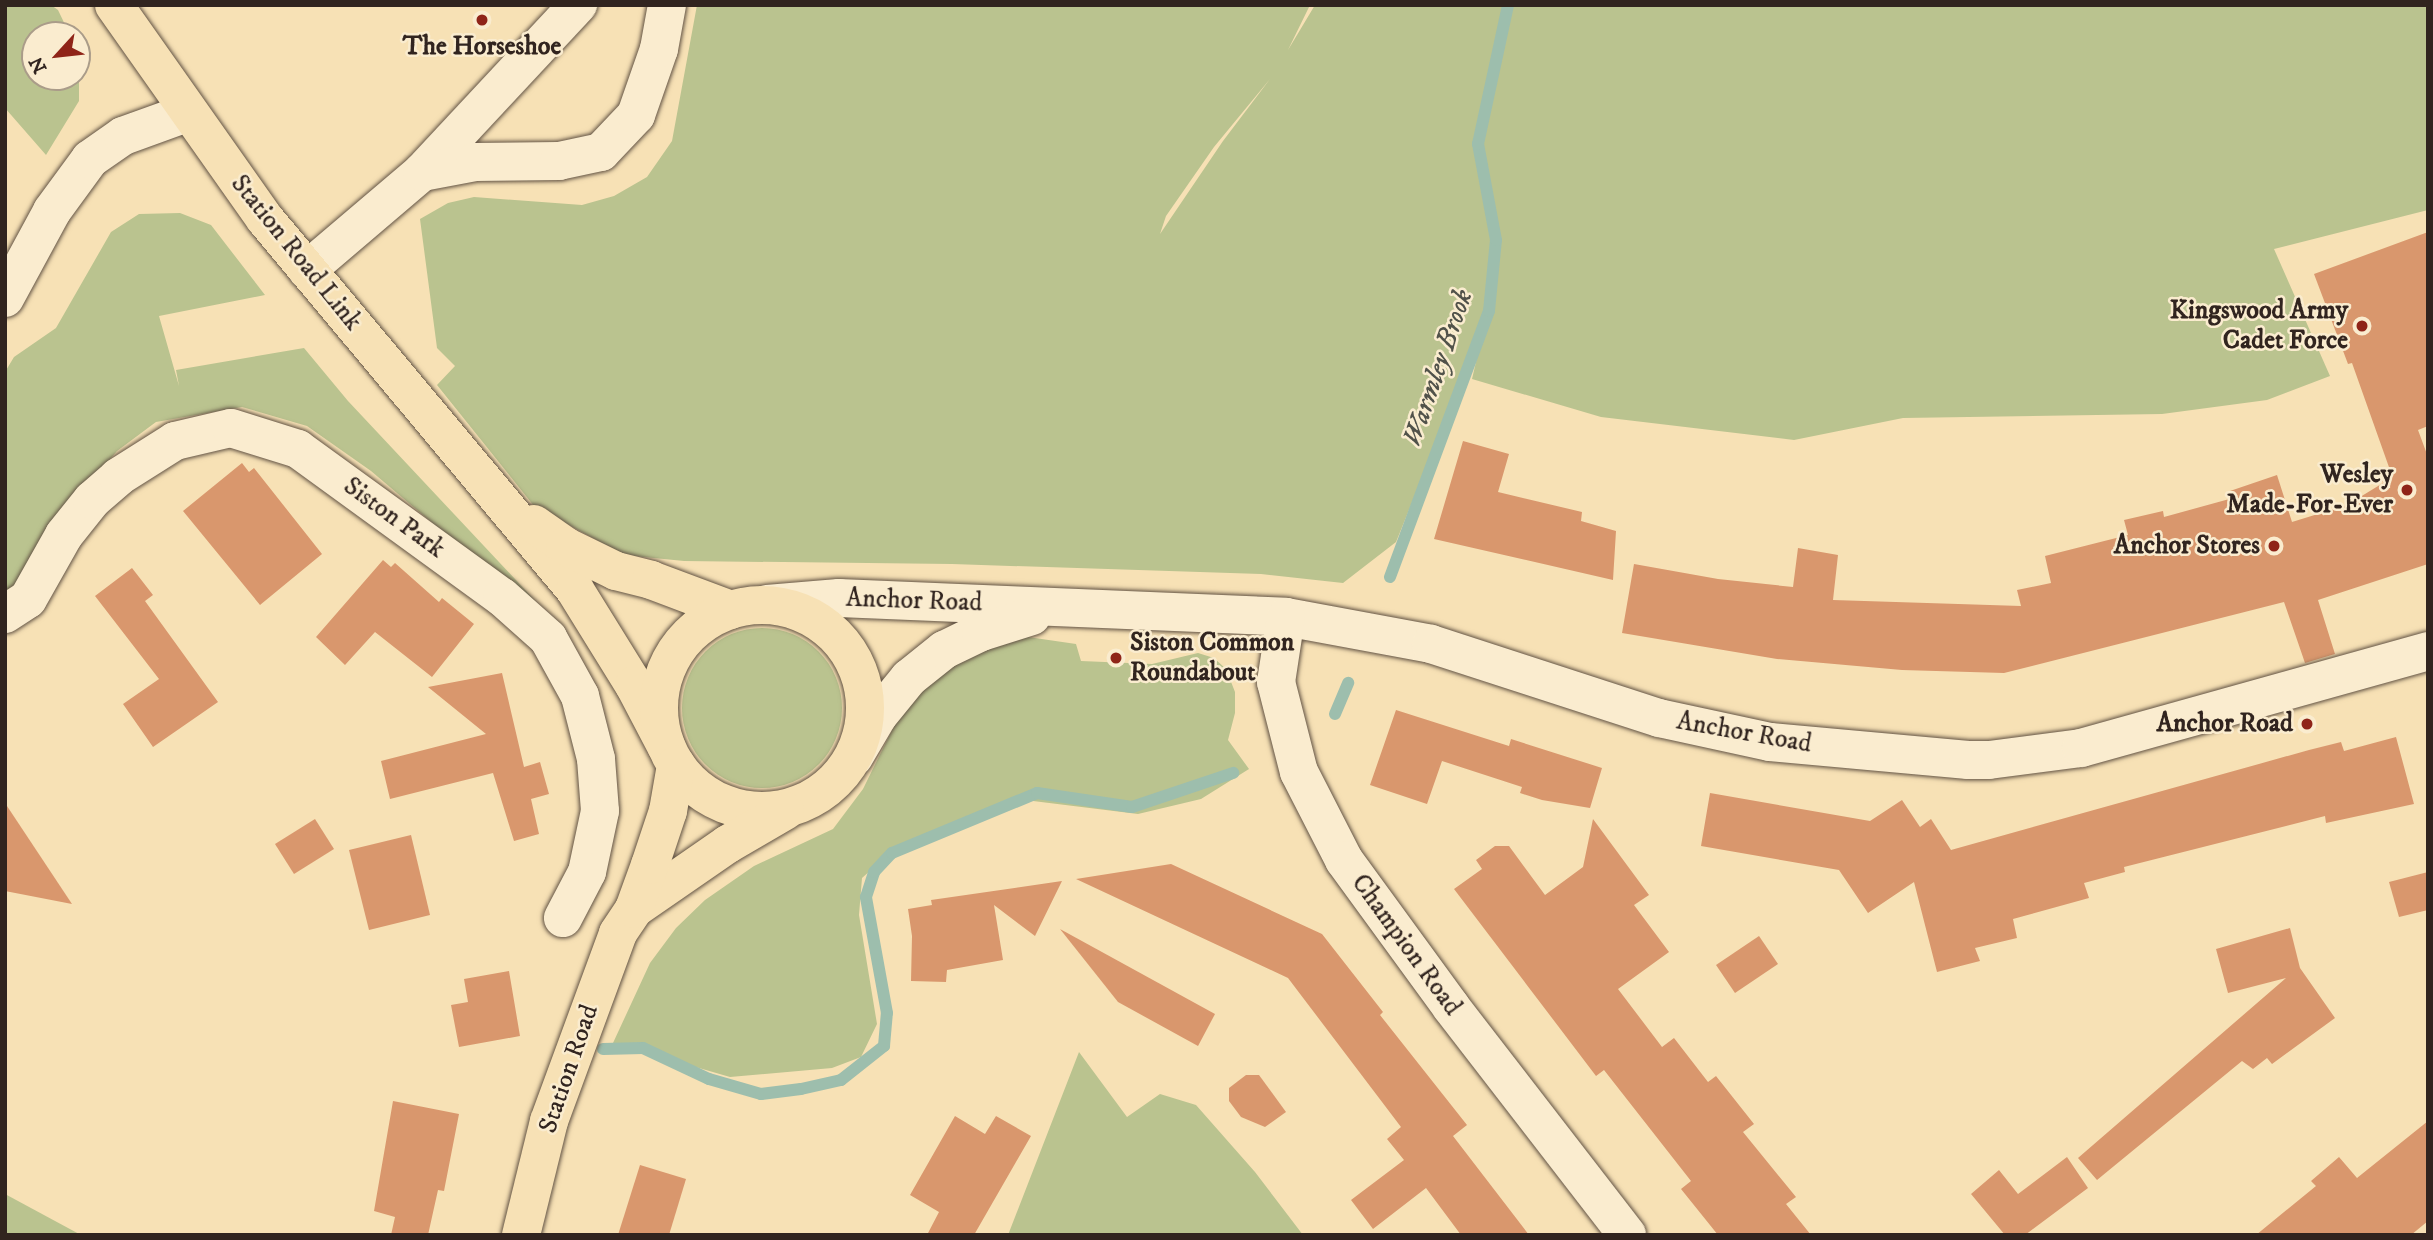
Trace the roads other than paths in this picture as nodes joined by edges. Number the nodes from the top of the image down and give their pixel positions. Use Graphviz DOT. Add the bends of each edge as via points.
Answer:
graph roads {
  1 [pos="114,5"];
  2 [pos="578,5"];
  3 [pos="667,5"];
  4 [pos="187,113"];
  5 [pos="422,172"];
  6 [pos="307,270"];
  7 [pos="5,298"];
  8 [pos="490,492"];
  9 [pos="749,607"];
  10 [pos="1061,608"];
  11 [pos="5,614"];
  12 [pos="1286,617"];
  13 [pos="2428,652"];
  14 [pos="671,755"];
  15 [pos="854,757"];
  16 [pos="788,810"];
  17 [pos="634,909"];
  18 [pos="563,918"];
  19 [pos="521,1235"];
  20 [pos="1627,1235"];
  1 -- 4 [label="main road, Station Road Link"];
  2 -- 5 [label="street"];
  3 -- 5 [label="street" via="659,49 636,116 601,152 559,161 475,162"];
  4 -- 6 [label="main road, Station Road Link"];
  4 -- 7 [label="street" via="123,136 90,159 52,211"];
  5 -- 6 [label="street"];
  6 -- 8 [label="main road, Station Road Link"];
  8 -- 9 [label="main road, Station Road Link" via="565,547 606,566"];
  8 -- 14 [label="main road, Station Road Link" via="575,590"];
  9 -- 10 [label="street, Anchor Road" via="839,598"];
  9 -- 14 [label="main road" via="703,623 677,648 661,685 659,722"];
  9 -- 15 [label="main road" via="790,608 822,624 848,649 866,701"];
  10 -- 12 [label="street, Anchor Road"];
  10 -- 15 [label="street, Anchor Road" via="981,632 944,650 909,678 878,716"];
  11 -- 18 [label="street, Siston Park" via="28,599 64,535 92,500 118,477 175,441 230,428 298,449 502,597 548,639 580,696 596,759 600,811 587,872"];
  12 -- 13 [label="street, Anchor Road" via="1431,644 1659,718 1770,742 1968,760 2081,748"];
  12 -- 20 [label="street, Champion Road" via="1276,682 1299,772 1344,860"];
  14 -- 16 [label="main road" via="685,777 710,799 744,811"];
  14 -- 17 [label="main road, Station Road" via="668,811"];
  15 -- 16 [label="main road" via="820,795"];
  16 -- 17 [label="main road, Station Road" via="728,844"];
  17 -- 19 [label="main road, Station Road" via="618,933 549,1121"];
}
